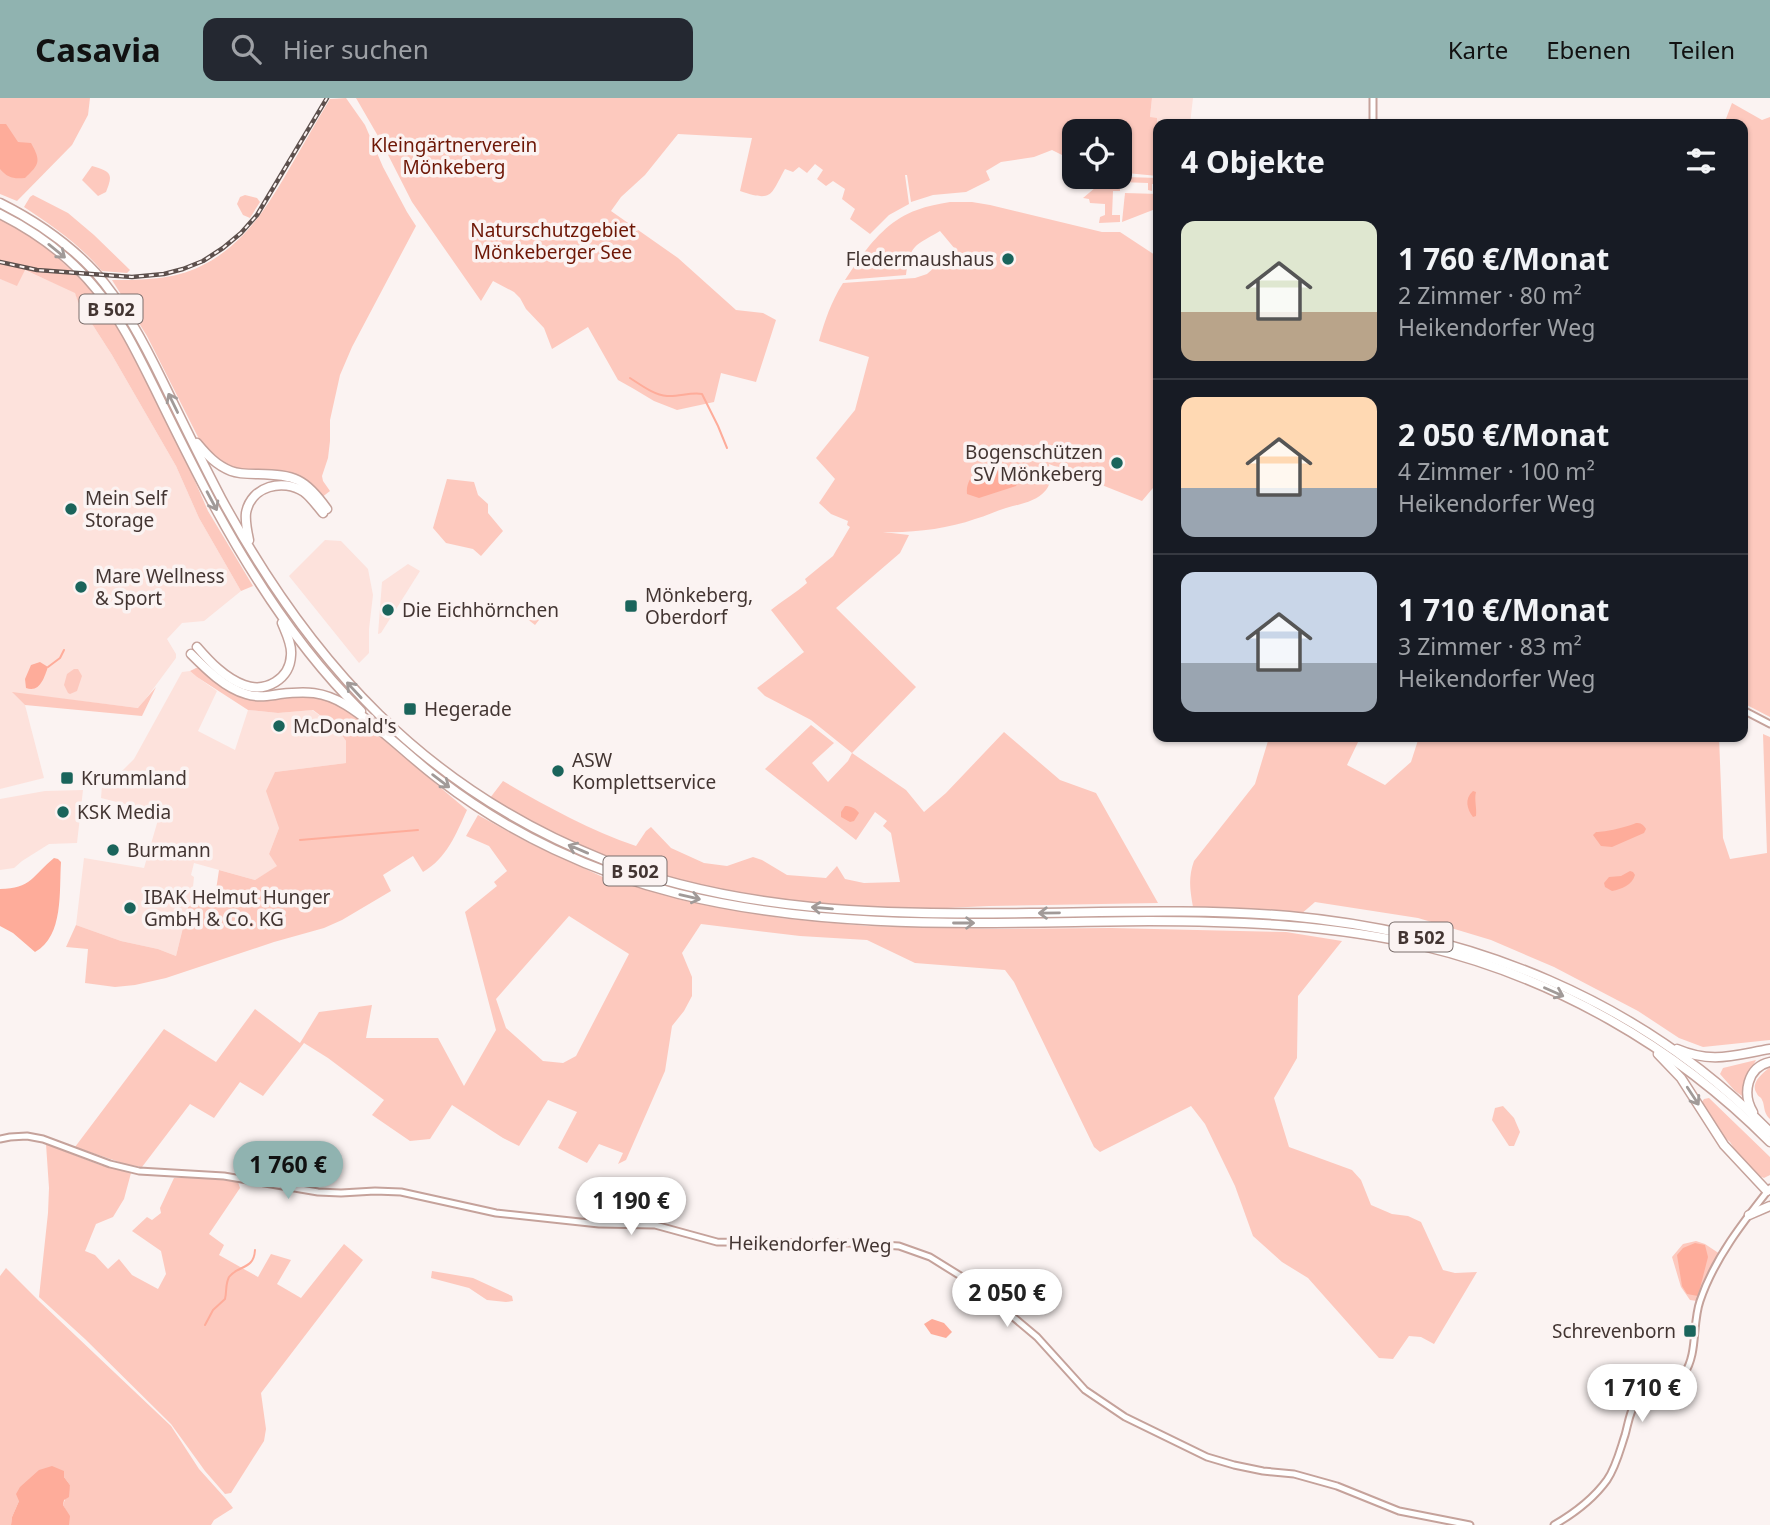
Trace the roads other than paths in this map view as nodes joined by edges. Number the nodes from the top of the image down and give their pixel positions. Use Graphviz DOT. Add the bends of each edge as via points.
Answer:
graph roads {
  1 [pos="1373,98"];
  2 [pos="1373,119"];
  3 [pos="0,203"];
  4 [pos="0,214"];
  5 [pos="188,433"];
  6 [pos="251,550"];
  7 [pos="278,610"];
  8 [pos="1748,713"];
  9 [pos="1770,724"];
  10 [pos="388,737"];
  11 [pos="1147,917"];
  12 [pos="1649,1044"];
  13 [pos="1667,1044"];
  14 [pos="1770,1049"];
  15 [pos="1770,1062"];
  16 [pos="1759,1120"];
  17 [pos="1770,1132"];
  18 [pos="0,1139"];
  19 [pos="1770,1142"];
  20 [pos="1769,1190"];
  21 [pos="1770,1206"];
  22 [pos="1749,1215"];
  23 [pos="1470,1525"];
  24 [pos="1554,1525"];
  1 -- 2 [label="street"];
  5 -- 3 [label="highway, B 502, one-way" via="142,341 105,284 52,233"];
  4 -- 7 [label="highway, B 502, one-way" via="67,258 113,311 213,504"];
  5 -- 6 [label="highway, B 502"];
  5 -- 6 [label="highway" via="212,461 232,471 299,480 325,511 296,488 271,486 257,492 246,515"];
  11 -- 6 [label="highway, B 502, one-way" via="821,908 713,892 607,861 553,838 491,803 406,740 335,668 285,604"];
  7 -- 10 [label="highway, B 502" via="334,683"];
  7 -- 10 [label="highway" via="291,653 289,667 274,684 242,684 194,651 221,679 248,695 314,692 328,696"];
  8 -- 9 [label="street"];
  10 -- 11 [label="highway, B 502, one-way" via="443,782 514,828 604,871 674,893 762,911 864,921"];
  11 -- 12 [label="highway, B 502, one-way" via="1285,925 1421,946 1530,981"];
  11 -- 13 [label="highway, B 502" via="1288,916 1423,937 1558,983"];
  12 -- 19 [label="highway, B 502" via="1711,1088"];
  12 -- 20 [label="highway, B 502, one-way" via="1681,1078 1724,1145"];
  13 -- 14 [label="highway, B 502" via="1711,1058"];
  13 -- 16 [label="highway, B 502"];
  15 -- 16 [label="highway, B 502" via="1748,1080 1749,1104"];
  16 -- 17 [label="highway, B 502"];
  18 -- 23 [label="street, Heikendorfer Weg" via="43,1139 110,1164 155,1173 224,1176 318,1192 401,1192 496,1213 655,1225 717,1241 899,1246 930,1257 975,1285 1037,1337 1079,1385 1125,1417 1207,1457 1294,1474 1399,1511"];
  20 -- 22 [label="street"];
  21 -- 22 [label="highway"];
  22 -- 24 [label="street" via="1700,1299 1691,1358 1683,1376 1638,1400 1607,1480"];
}
